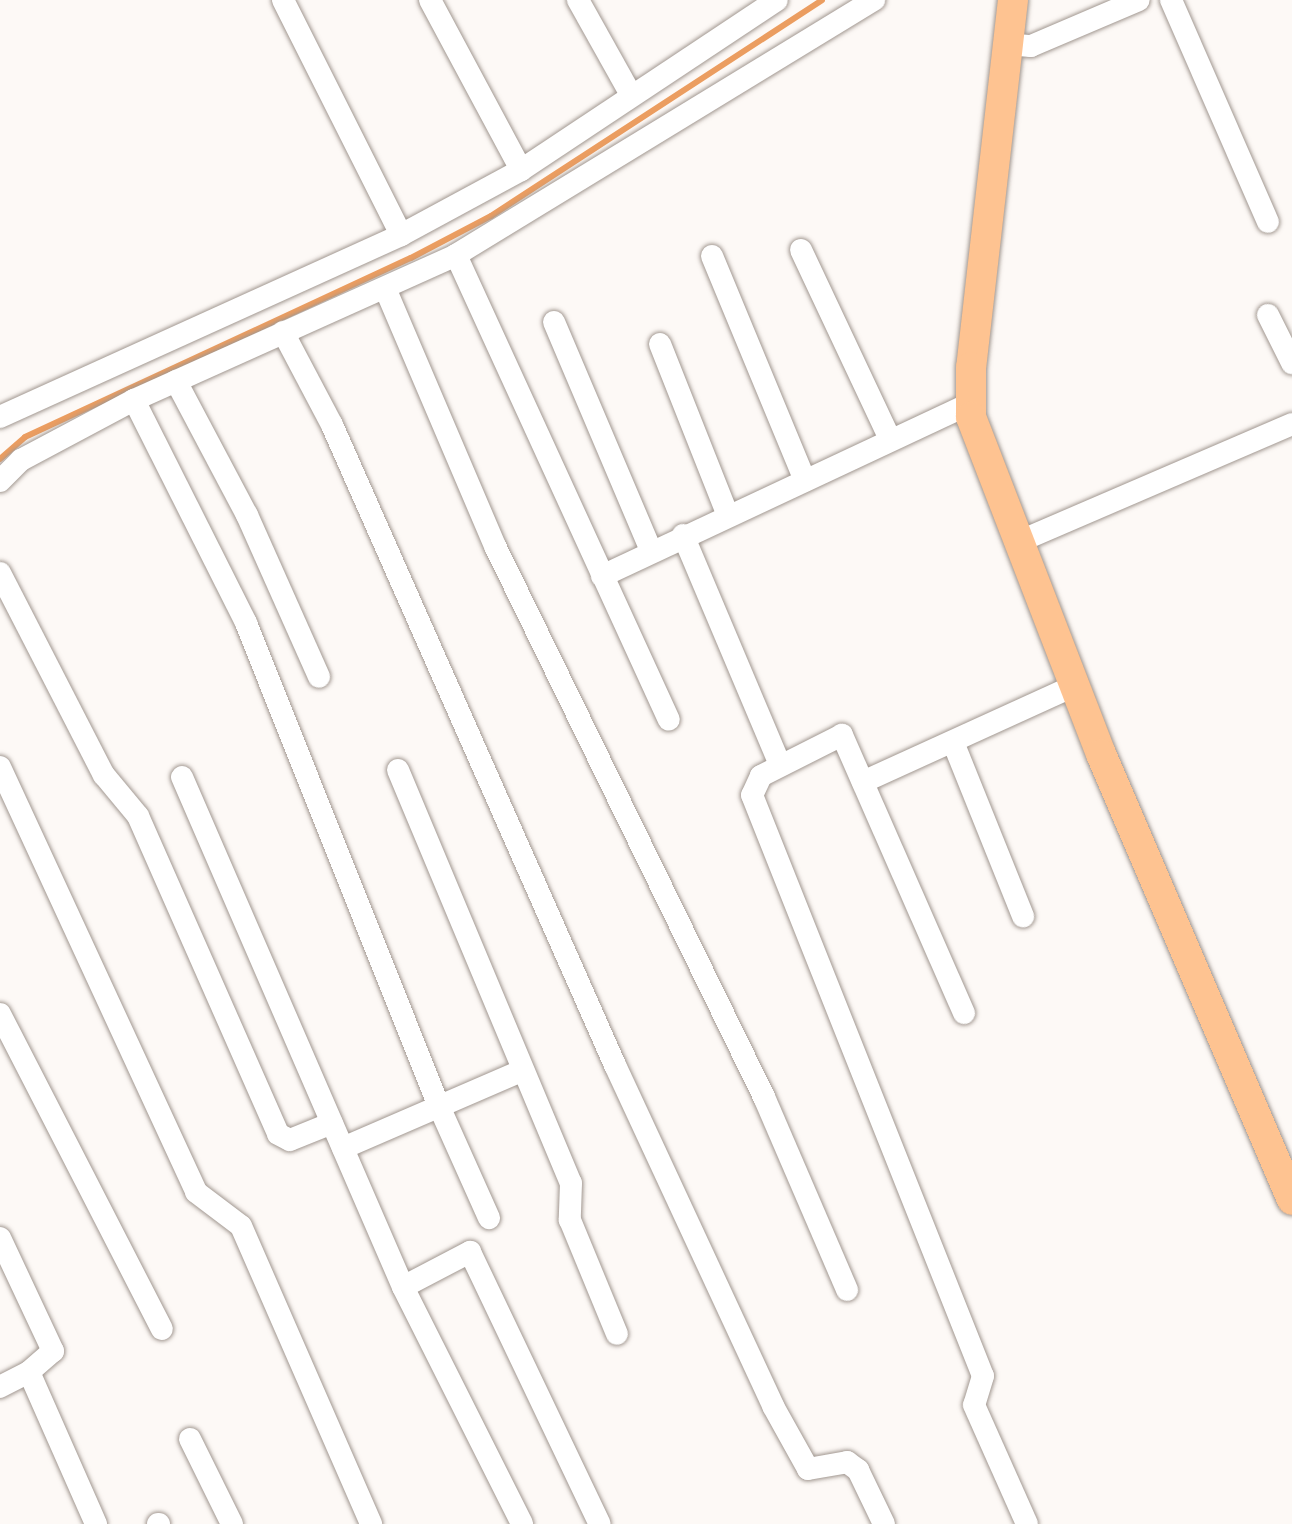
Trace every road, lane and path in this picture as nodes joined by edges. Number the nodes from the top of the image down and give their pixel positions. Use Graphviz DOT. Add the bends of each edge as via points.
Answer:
graph roads {
  1 [pos="283,0"];
  2 [pos="430,0"];
  3 [pos="578,0"];
  4 [pos="777,0"];
  5 [pos="874,0"];
  6 [pos="1013,0"];
  7 [pos="1139,0"];
  8 [pos="1171,0"];
  9 [pos="742,9"];
  10 [pos="1007,44"];
  11 [pos="631,95"];
  12 [pos="521,170"];
  13 [pos="1268,222"];
  14 [pos="401,235"];
  15 [pos="801,250"];
  16 [pos="456,255"];
  17 [pos="712,256"];
  18 [pos="385,288"];
  19 [pos="1268,315"];
  20 [pos="554,322"];
  21 [pos="283,332"];
  22 [pos="660,344"];
  23 [pos="1292,363"];
  24 [pos="176,381"];
  25 [pos="134,400"];
  26 [pos="971,403"];
  27 [pos="0,417"];
  28 [pos="1289,433"];
  29 [pos="889,437"];
  30 [pos="805,480"];
  31 [pos="0,481"];
  32 [pos="728,516"];
  33 [pos="683,535"];
  34 [pos="1018,542"];
  35 [pos="651,551"];
  36 [pos="0,573"];
  37 [pos="602,576"];
  38 [pos="319,677"];
  39 [pos="1074,686"];
  40 [pos="669,720"];
  41 [pos="953,742"];
  42 [pos="780,765"];
  43 [pos="0,767"];
  44 [pos="398,770"];
  45 [pos="182,777"];
  46 [pos="863,782"];
  47 [pos="1023,916"];
  48 [pos="964,1013"];
  49 [pos="0,1014"];
  50 [pos="523,1070"];
  51 [pos="438,1104"];
  52 [pos="332,1123"];
  53 [pos="343,1148"];
  54 [pos="1285,1166"];
  55 [pos="1292,1200"];
  56 [pos="489,1218"];
  57 [pos="0,1238"];
  58 [pos="403,1287"];
  59 [pos="847,1290"];
  60 [pos="162,1329"];
  61 [pos="617,1334"];
  62 [pos="29,1372"];
  63 [pos="0,1387"];
  64 [pos="190,1439"];
  65 [pos="96,1524"];
  66 [pos="232,1524"];
  67 [pos="371,1524"];
  68 [pos="522,1524"];
  69 [pos="600,1524"];
  70 [pos="884,1524"];
  71 [pos="1027,1524"];
  1 -- 14 [label="street"];
  2 -- 12 [label="street"];
  3 -- 11 [label="street"];
  4 -- 9 [label="street"];
  5 -- 16 [label="street"];
  6 -- 10 [label="main road"];
  7 -- 10 [label="street" via="1031,46"];
  8 -- 13 [label="street"];
  9 -- 11 [label="street"];
  10 -- 26 [label="main road"];
  11 -- 12 [label="street"];
  12 -- 14 [label="street"];
  14 -- 27 [label="street"];
  15 -- 29 [label="street"];
  16 -- 18 [label="street"];
  16 -- 37 [label="street"];
  17 -- 30 [label="street"];
  18 -- 21 [label="street"];
  18 -- 59 [label="street" via="496,548 764,1097"];
  19 -- 23 [label="street"];
  20 -- 35 [label="street"];
  21 -- 24 [label="street"];
  21 -- 70 [label="street" via="339,439 609,1051 773,1406 808,1469 847,1462 858,1470"];
  22 -- 32 [label="street"];
  24 -- 25 [label="street"];
  24 -- 38 [label="street" via="258,536"];
  25 -- 31 [label="street" via="21,460"];
  25 -- 51 [label="street" via="246,623"];
  26 -- 29 [label="street"];
  26 -- 34 [label="main road" via="971,417"];
  28 -- 34 [label="street"];
  29 -- 30 [label="street"];
  30 -- 32 [label="street"];
  32 -- 33 [label="street"];
  33 -- 35 [label="street"];
  33 -- 42 [label="street"];
  34 -- 39 [label="main road"];
  35 -- 37 [label="street"];
  36 -- 52 [label="street" via="104,775 138,816 278,1134 290,1140"];
  37 -- 40 [label="street"];
  39 -- 41 [label="street"];
  39 -- 54 [label="main road"];
  41 -- 46 [label="street"];
  41 -- 47 [label="street"];
  42 -- 46 [label="street" via="842,735"];
  42 -- 71 [label="street" via="755,782 752,795 983,1376 974,1405"];
  43 -- 67 [label="street" via="196,1192 241,1226"];
  44 -- 50 [label="street"];
  45 -- 52 [label="street"];
  46 -- 48 [label="street"];
  49 -- 60 [label="street"];
  50 -- 51 [label="street"];
  50 -- 61 [label="street" via="571,1183 570,1220"];
  51 -- 53 [label="street"];
  51 -- 56 [label="street"];
  52 -- 53 [label="street"];
  53 -- 58 [label="street"];
  54 -- 55 [label="main road"];
  57 -- 62 [label="street" via="52,1345 51,1355"];
  58 -- 68 [label="street"];
  58 -- 69 [label="street" via="470,1252"];
  62 -- 63 [label="street"];
  62 -- 65 [label="street"];
  64 -- 66 [label="street"];
}
